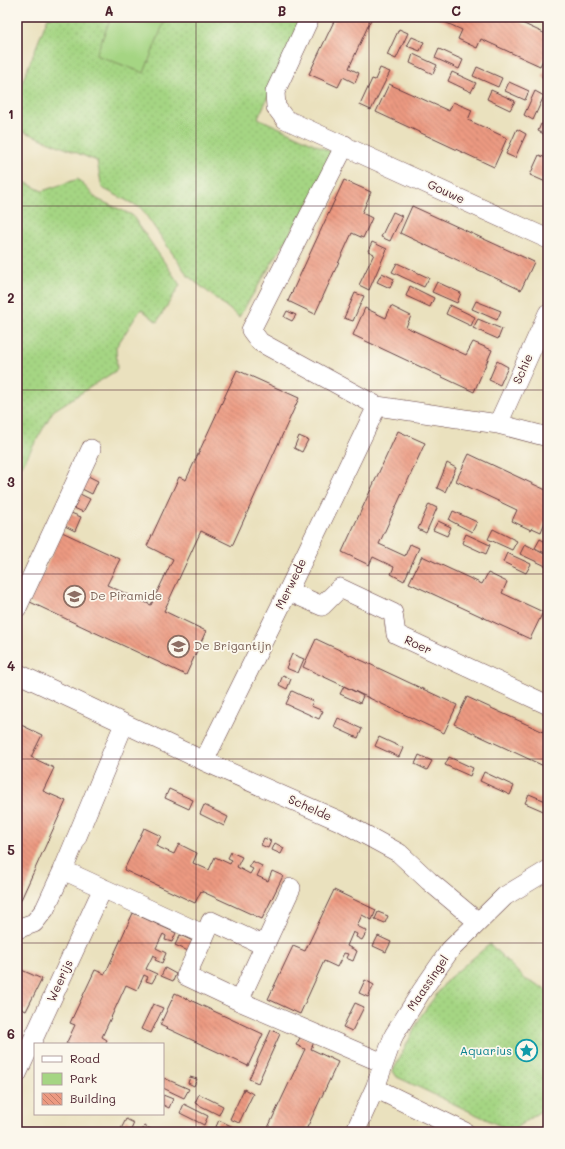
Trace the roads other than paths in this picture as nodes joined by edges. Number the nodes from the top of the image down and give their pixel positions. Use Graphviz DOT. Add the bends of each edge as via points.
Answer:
graph roads {
  1 [pos="310,17"];
  2 [pos="345,146"];
  3 [pos="548,239"];
  4 [pos="548,313"];
  5 [pos="377,406"];
  6 [pos="498,424"];
  7 [pos="548,436"];
  8 [pos="91,449"];
  9 [pos="288,591"];
  10 [pos="17,608"];
  11 [pos="17,674"];
  12 [pos="548,705"];
  13 [pos="124,724"];
  14 [pos="204,761"];
  15 [pos="63,870"];
  16 [pos="548,870"];
  17 [pos="103,888"];
  18 [pos="291,888"];
  19 [pos="478,922"];
  20 [pos="17,929"];
  21 [pos="204,935"];
  22 [pos="265,946"];
  23 [pos="239,1001"];
  24 [pos="383,1063"];
  25 [pos="17,1074"];
  26 [pos="375,1088"];
  27 [pos="355,1132"];
  28 [pos="465,1132"];
  1 -- 2 [label="street, Gouwe" via="275,92 276,107 285,119"];
  2 -- 3 [label="street, Gouwe"];
  2 -- 5 [label="street" via="251,330 260,342"];
  4 -- 6 [label="street, Schie"];
  5 -- 6 [label="street"];
  5 -- 9 [label="street, Merwede"];
  6 -- 7 [label="street"];
  8 -- 10 [label="street"];
  9 -- 12 [label="street, Roer" via="322,606 340,588 393,614 396,634"];
  9 -- 14 [label="street, Merwede"];
  11 -- 13 [label="street, Schelde"];
  13 -- 14 [label="street, Schelde"];
  13 -- 15 [label="street"];
  14 -- 19 [label="street, Schelde" via="342,822 399,853"];
  15 -- 17 [label="street"];
  15 -- 20 [label="street" via="45,909 34,923"];
  16 -- 19 [label="street, Maassingel" via="505,896"];
  17 -- 21 [label="street"];
  17 -- 25 [label="street, Weerijs"];
  18 -- 22 [label="street"];
  19 -- 24 [label="street, Maassingel" via="450,950 420,992 394,1035"];
  21 -- 22 [label="street" via="211,921"];
  21 -- 23 [label="street" via="186,976"];
  22 -- 23 [label="street"];
  23 -- 24 [label="street"];
  24 -- 26 [label="street, Maassingel"];
  26 -- 27 [label="street, Maassingel"];
  26 -- 28 [label="street"];
}
